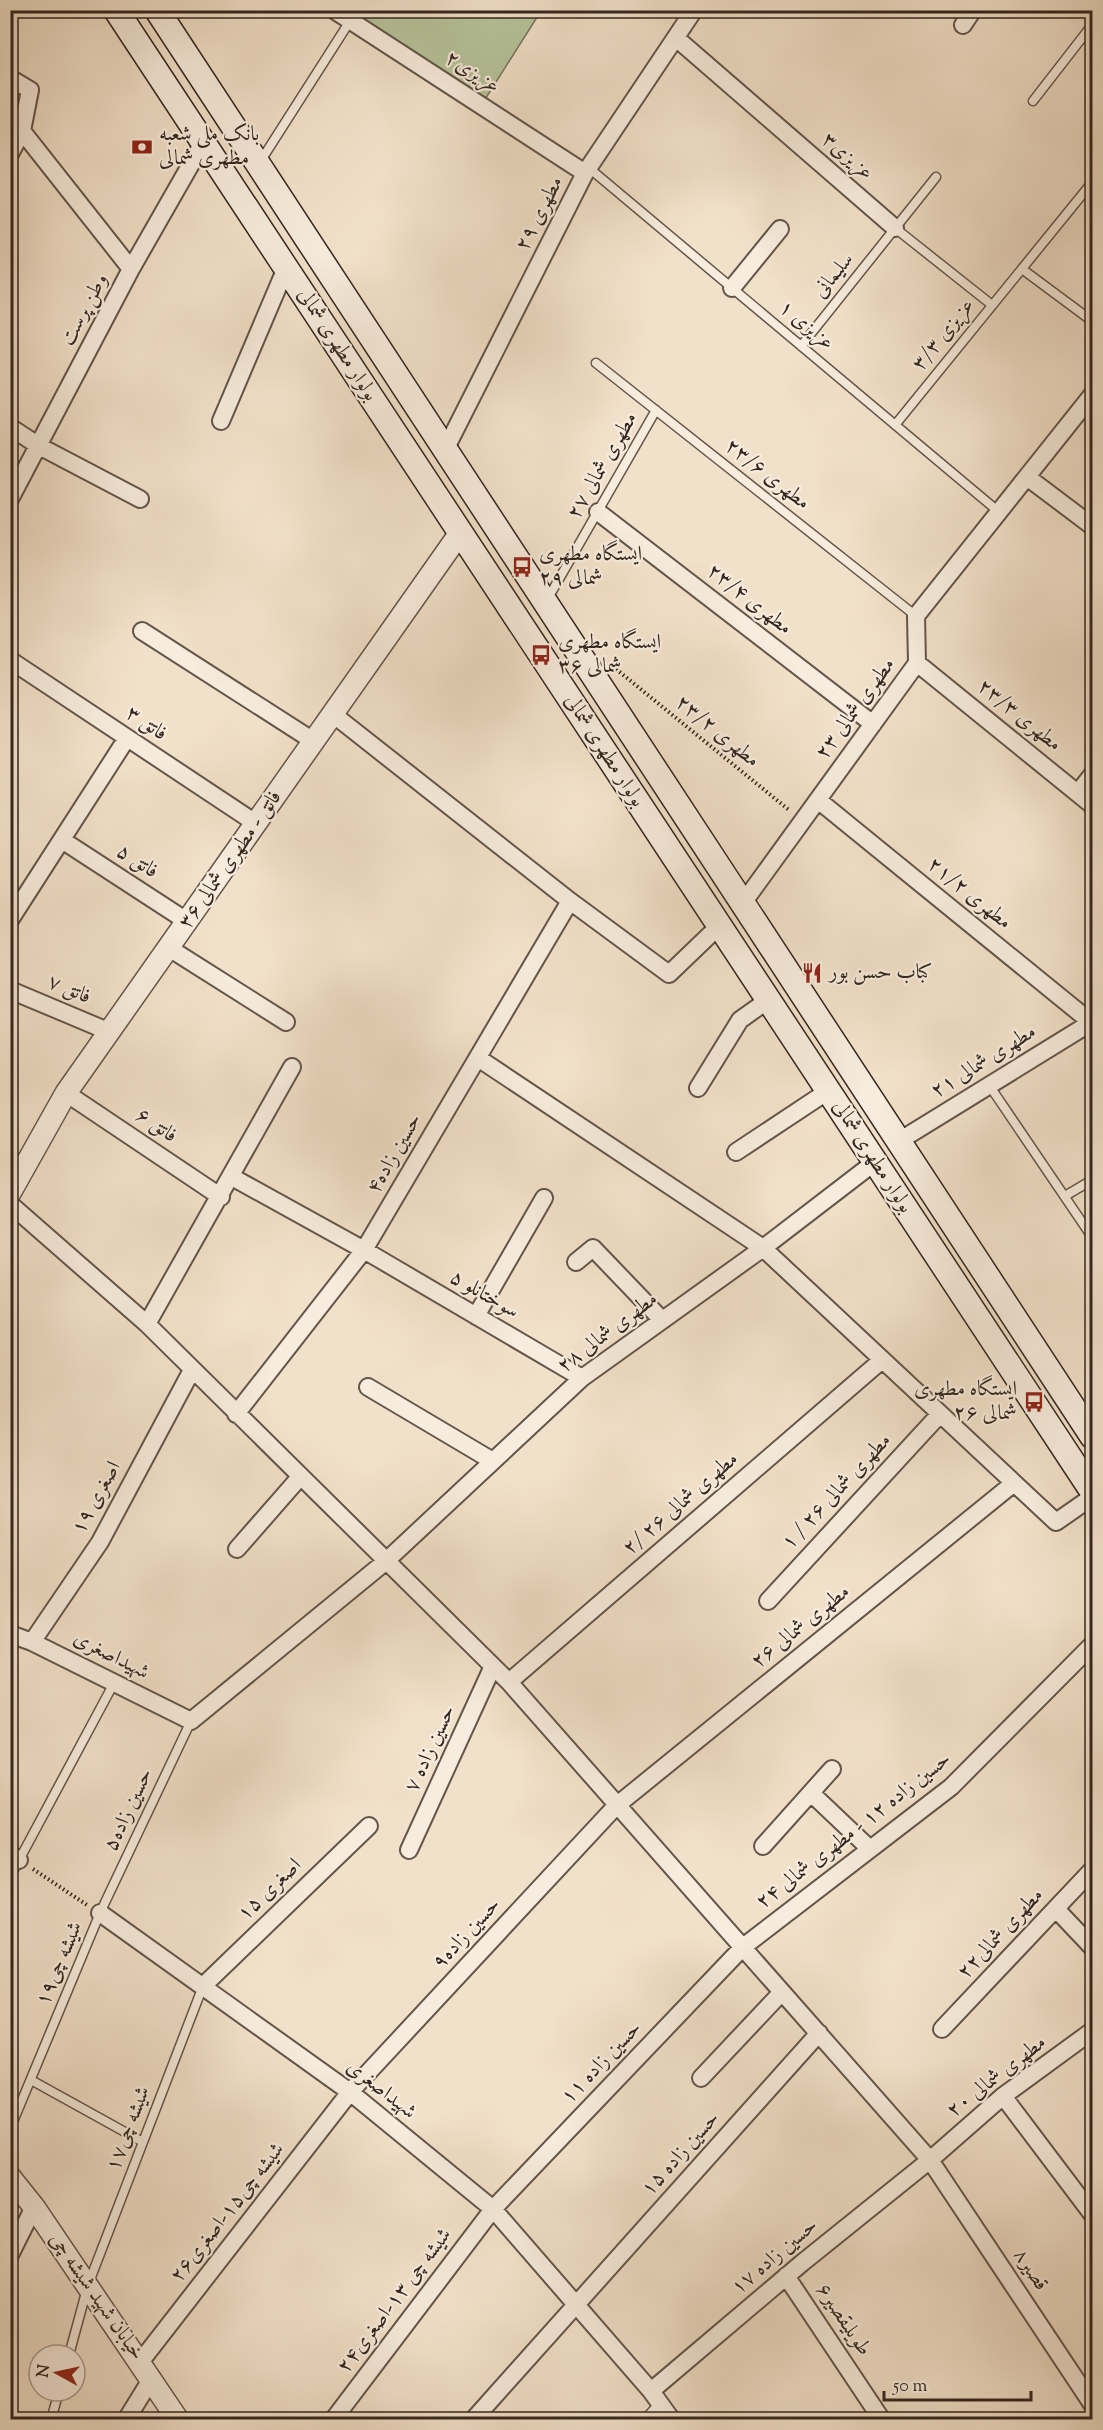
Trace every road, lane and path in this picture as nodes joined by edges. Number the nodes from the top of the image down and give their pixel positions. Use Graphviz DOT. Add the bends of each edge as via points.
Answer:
graph roads {
  1 [pos="116,10"];
  2 [pos="157,10"];
  3 [pos="334,10"];
  4 [pos="694,10"];
  5 [pos="973,10"];
  6 [pos="350,21"];
  7 [pos="963,25"];
  8 [pos="1092,25"];
  9 [pos="676,38"];
  10 [pos="10,78"];
  11 [pos="1033,101"];
  12 [pos="22,131"];
  13 [pos="204,143"];
  14 [pos="10,154"];
  15 [pos="258,164"];
  16 [pos="587,171"];
  17 [pos="936,177"];
  18 [pos="1090,185"];
  19 [pos="280,199"];
  20 [pos="253,219"];
  21 [pos="895,228"];
  22 [pos="780,229"];
  23 [pos="286,268"];
  24 [pos="1022,269"];
  25 [pos="131,270"];
  26 [pos="732,288"];
  27 [pos="992,305"];
  28 [pos="1092,321"];
  29 [pos="801,346"];
  30 [pos="596,363"];
  31 [pos="1092,395"];
  32 [pos="656,410"];
  33 [pos="221,422"];
  34 [pos="895,424"];
  35 [pos="10,427"];
  36 [pos="39,446"];
  37 [pos="445,450"];
  38 [pos="1027,477"];
  39 [pos="10,499"];
  40 [pos="140,499"];
  41 [pos="598,512"];
  42 [pos="999,512"];
  43 [pos="1092,525"];
  44 [pos="460,533"];
  45 [pos="546,603"];
  46 [pos="915,616"];
  47 [pos="142,631"];
  48 [pos="10,660"];
  49 [pos="917,663"];
  50 [pos="612,665"];
  51 [pos="619,714"];
  52 [pos="334,715"];
  53 [pos="873,724"];
  54 [pos="592,733"];
  55 [pos="127,738"];
  56 [pos="315,742"];
  57 [pos="1092,775"];
  58 [pos="1078,793"];
  59 [pos="818,800"];
  60 [pos="1092,805"];
  61 [pos="802,821"];
  62 [pos="257,824"];
  63 [pos="62,840"];
  64 [pos="570,901"];
  65 [pos="743,903"];
  66 [pos="10,920"];
  67 [pos="188,922"];
  68 [pos="719,926"];
  69 [pos="169,948"];
  70 [pos="10,990"];
  71 [pos="768,1000"];
  72 [pos="286,1022"];
  73 [pos="1092,1022"];
  74 [pos="110,1032"];
  75 [pos="478,1058"];
  76 [pos="292,1067"];
  77 [pos="989,1085"];
  78 [pos="698,1088"];
  79 [pos="828,1091"];
  80 [pos="66,1093"];
  81 [pos="899,1141"];
  82 [pos="735,1152"];
  83 [pos="875,1162"];
  84 [pos="232,1177"];
  85 [pos="1092,1180"];
  86 [pos="10,1193"];
  87 [pos="1065,1196"];
  88 [pos="221,1197"];
  89 [pos="544,1198"];
  90 [pos="10,1204"];
  91 [pos="1092,1237"];
  92 [pos="763,1248"];
  93 [pos="364,1250"];
  94 [pos="576,1263"];
  95 [pos="476,1316"];
  96 [pos="662,1320"];
  97 [pos="147,1324"];
  98 [pos="882,1360"];
  99 [pos="192,1370"];
  100 [pos="582,1378"];
  101 [pos="368,1387"];
  102 [pos="237,1414"];
  103 [pos="940,1414"];
  104 [pos="1092,1436"];
  105 [pos="491,1461"];
  106 [pos="300,1477"];
  107 [pos="1014,1483"];
  108 [pos="1092,1491"];
  109 [pos="1092,1497"];
  110 [pos="237,1549"];
  111 [pos="385,1562"];
  112 [pos="768,1601"];
  113 [pos="10,1634"];
  114 [pos="32,1641"];
  115 [pos="1092,1645"];
  116 [pos="493,1666"];
  117 [pos="509,1682"];
  118 [pos="114,1683"];
  119 [pos="191,1721"];
  120 [pos="832,1769"];
  121 [pos="811,1794"];
  122 [pos="616,1806"];
  123 [pos="369,1826"];
  124 [pos="763,1846"];
  125 [pos="870,1849"];
  126 [pos="409,1850"];
  127 [pos="15,1857"];
  128 [pos="1092,1870"];
  129 [pos="10,1876"];
  130 [pos="1056,1909"];
  131 [pos="100,1913"];
  132 [pos="743,1947"];
  133 [pos="1092,1947"];
  134 [pos="203,1986"];
  135 [pos="782,1992"];
  136 [pos="942,2029"];
  137 [pos="1092,2031"];
  138 [pos="819,2033"];
  139 [pos="701,2078"];
  140 [pos="31,2080"];
  141 [pos="350,2092"];
  142 [pos="1003,2096"];
  143 [pos="10,2129"];
  144 [pos="143,2142"];
  145 [pos="930,2160"];
  146 [pos="10,2177"];
  147 [pos="34,2207"];
  148 [pos="493,2210"];
  149 [pos="1092,2214"];
  150 [pos="10,2255"];
  151 [pos="786,2276"];
  152 [pos="88,2285"];
  153 [pos="577,2305"];
  154 [pos="72,2343"];
  155 [pos="146,2370"];
  156 [pos="655,2397"];
  157 [pos="56,2403"];
  158 [pos="1092,2404"];
  159 [pos="51,2420"];
  160 [pos="126,2420"];
  161 [pos="178,2420"];
  162 [pos="333,2420"];
  163 [pos="473,2420"];
  164 [pos="644,2420"];
  165 [pos="672,2420"];
  166 [pos="882,2420"];
  1 -- 13 [label="main road, بولوار مطهری شمالی"];
  2 -- 15 [label="main road, بولوار مطهری شمالی"];
  3 -- 6 [label="street, عزیزی۲"];
  4 -- 9 [label="street, مطهری ۲۹"];
  5 -- 7 [label="street"];
  6 -- 15 [label="lane"];
  6 -- 16 [label="street, عزیزی۲"];
  8 -- 11 [label="lane"];
  9 -- 16 [label="street, مطهری ۲۹"];
  9 -- 21 [label="street, عزیزی۳"];
  10 -- 12 [label="street" via="30,90"];
  12 -- 14 [label="street"];
  12 -- 25 [label="street"];
  13 -- 20 [label="main road, بولوار مطهری شمالی"];
  13 -- 25 [label="street, وطن پرست"];
  15 -- 19 [label="main road, بولوار مطهری شمالی"];
  16 -- 26 [label="lane, عزیزی ۱"];
  16 -- 37 [label="street, مطهری ۲۹"];
  17 -- 21 [label="lane, سلیمانی"];
  18 -- 24 [label="lane, عزیزی ۳/۳"];
  19 -- 20 [label="main road"];
  19 -- 37 [label="main road, بولوار مطهری شمالی"];
  20 -- 23 [label="main road, بولوار مطهری شمالی"];
  21 -- 27 [label="lane, عزیزی۳"];
  21 -- 29 [label="lane, سلیمانی"];
  22 -- 26 [label="street"];
  23 -- 33 [label="street"];
  23 -- 44 [label="main road, بولوار مطهری شمالی"];
  24 -- 27 [label="lane, عزیزی ۳/۳"];
  24 -- 28 [label="lane"];
  25 -- 36 [label="street, وطن پرست"];
  26 -- 29 [label="lane, عزیزی ۱"];
  27 -- 34 [label="lane, عزیزی ۳/۳"];
  29 -- 34 [label="lane, عزیزی ۱"];
  30 -- 32 [label="lane, مطهری ۲۳/۶"];
  31 -- 38 [label="street"];
  32 -- 41 [label="lane, مطهری شمالی ۲۷"];
  32 -- 46 [label="lane, مطهری ۲۳/۶"];
  34 -- 42 [label="lane, عزیزی ۱"];
  35 -- 36 [label="street"];
  36 -- 39 [label="street, وطن پرست"];
  36 -- 40 [label="street"];
  37 -- 45 [label="main road, بولوار مطهری شمالی"];
  38 -- 42 [label="street"];
  38 -- 43 [label="street"];
  41 -- 45 [label="lane, مطهری شمالی ۲۷"];
  41 -- 53 [label="street, مطهری ۲۳/۴"];
  42 -- 46 [label="street"];
  44 -- 52 [label="street, فاتق - مطهری شمالی ۳۶"];
  44 -- 54 [label="main road, بولوار مطهری شمالی"];
  45 -- 51 [label="main road, بولوار مطهری شمالی"];
  46 -- 49 [label="street, مطهری شمالی ۲۳"];
  47 -- 56 [label="street"];
  48 -- 55 [label="street, فاتق ۳"];
  49 -- 53 [label="street, مطهری شمالی ۲۳"];
  49 -- 58 [label="street, مطهری ۲۳/۳"];
  50 -- 61 [label="path, مطهری ۲۳/۲"];
  51 -- 54 [label="main road"];
  51 -- 65 [label="main road, بولوار مطهری شمالی"];
  52 -- 56 [label="street, فاتق - مطهری شمالی ۳۶"];
  52 -- 64 [label="street"];
  53 -- 59 [label="street, مطهری شمالی ۲۳"];
  54 -- 68 [label="main road, بولوار مطهری شمالی"];
  55 -- 62 [label="street, فاتق ۳"];
  55 -- 63 [label="street"];
  56 -- 62 [label="street, فاتق - مطهری شمالی ۳۶"];
  57 -- 58 [label="street"];
  58 -- 60 [label="street, مطهری ۲۳/۳"];
  59 -- 61 [label="street, مطهری شمالی ۲۳"];
  59 -- 73 [label="street, مطهری ۲۱/۲"];
  61 -- 65 [label="street, مطهری شمالی ۲۳"];
  62 -- 67 [label="street, فاتق - مطهری شمالی ۳۶"];
  63 -- 66 [label="street"];
  63 -- 67 [label="street, فاتق ۵"];
  64 -- 68 [label="street" via="669,974"];
  64 -- 75 [label="street, حسین زاده۴"];
  65 -- 81 [label="main road, بولوار مطهری شمالی"];
  67 -- 69 [label="street, فاتق - مطهری شمالی ۳۶"];
  68 -- 71 [label="main road, بولوار مطهری شمالی"];
  69 -- 72 [label="street"];
  69 -- 74 [label="street, فاتق - مطهری شمالی ۳۶"];
  70 -- 74 [label="street, فاتق ۷"];
  71 -- 78 [label="street" via="740,1020"];
  71 -- 79 [label="main road, بولوار مطهری شمالی"];
  73 -- 77 [label="street, مطهری شمالی ۲۱"];
  74 -- 80 [label="street, فاتق - مطهری شمالی ۳۶"];
  75 -- 92 [label="street"];
  75 -- 93 [label="street, حسین زاده۴"];
  76 -- 84 [label="street"];
  77 -- 81 [label="street, مطهری شمالی ۲۱"];
  77 -- 87 [label="lane"];
  79 -- 82 [label="street"];
  79 -- 83 [label="main road, بولوار مطهری شمالی"];
  80 -- 86 [label="street, فاتق - مطهری شمالی ۳۶"];
  80 -- 88 [label="street, فاتق ۶"];
  81 -- 104 [label="main road, بولوار مطهری شمالی"];
  83 -- 92 [label="street, مطهری شمالی ۲۸"];
  83 -- 108 [label="main road, بولوار مطهری شمالی"];
  84 -- 88 [label="street"];
  84 -- 93 [label="street, سوختانلو ۵"];
  85 -- 87 [label="lane"];
  87 -- 91 [label="lane"];
  88 -- 97 [label="street"];
  89 -- 95 [label="street"];
  90 -- 97 [label="street, قصیر۸"];
  92 -- 96 [label="street, مطهری شمالی ۲۸"];
  92 -- 98 [label="street"];
  93 -- 95 [label="street, سوختانلو ۵"];
  93 -- 102 [label="street, حسین زاده۴"];
  94 -- 96 [label="street" via="593,1248"];
  95 -- 100 [label="street, سوختانلو ۵"];
  96 -- 100 [label="street, مطهری شمالی ۲۸"];
  97 -- 99 [label="street, قصیر۸"];
  98 -- 103 [label="street"];
  98 -- 117 [label="street, مطهری شمالی ۲۶ /۲"];
  99 -- 102 [label="street, قصیر۸"];
  99 -- 114 [label="street, اصغری ۱۹" via="100,1542"];
  100 -- 105 [label="street, مطهری شمالی ۲۸"];
  101 -- 105 [label="street"];
  102 -- 106 [label="street, قصیر۸"];
  103 -- 107 [label="street"];
  103 -- 112 [label="street, مطهری شمالی ۲۶ / ۱"];
  105 -- 111 [label="street, مطهری شمالی ۲۸"];
  106 -- 110 [label="street"];
  106 -- 111 [label="street, قصیر۸"];
  107 -- 109 [label="street" via="1056,1522"];
  107 -- 122 [label="street, مطهری شمالی ۲۶"];
  111 -- 116 [label="street, قصیر۸"];
  111 -- 119 [label="street, مطهری شمالی ۲۸"];
  113 -- 114 [label="street, شهیداصغری"];
  114 -- 118 [label="street, شهیداصغری"];
  115 -- 125 [label="street, حسین زاده ۱۲ - مطهری شمالی ۲۴" via="951,1786"];
  116 -- 117 [label="street, قصیر۸"];
  116 -- 126 [label="street, حسین زاده ۷"];
  117 -- 122 [label="street, قصیر۸"];
  118 -- 119 [label="street, شهیداصغری"];
  118 -- 127 [label="lane"];
  119 -- 131 [label="lane, حسین زاده۵"];
  120 -- 121 [label="street"];
  121 -- 124 [label="street"];
  121 -- 125 [label="street"];
  122 -- 132 [label="street, قصیر۸"];
  122 -- 141 [label="street, حسین زاده۹"];
  123 -- 134 [label="street, اصغری ۱۵"];
  125 -- 132 [label="street, حسین زاده ۱۲ - مطهری شمالی ۲۴"];
  127 -- 129 [label="lane"];
  127 -- 131 [label="path"];
  128 -- 130 [label="street, مطهری شمالی۲۲"];
  130 -- 133 [label="street"];
  130 -- 136 [label="street, مطهری شمالی۲۲"];
  131 -- 134 [label="street, شهیداصغری"];
  131 -- 140 [label="lane, شیشه چی۱۹"];
  132 -- 135 [label="street, قصیر۸"];
  132 -- 148 [label="street, حسین زاده ۱۱"];
  134 -- 141 [label="street, شهیداصغری"];
  134 -- 144 [label="lane, شیشه چی۱۷"];
  135 -- 138 [label="street, قصیر۸"];
  135 -- 139 [label="street"];
  137 -- 142 [label="street, مطهری شمالی ۲۰"];
  138 -- 145 [label="street, قصیر۸"];
  138 -- 153 [label="street, حسین زاده ۱۵"];
  140 -- 143 [label="lane, شیشه چی۱۹"];
  140 -- 144 [label="lane"];
  141 -- 148 [label="street, شهیداصغری"];
  141 -- 155 [label="street, شیشه چی۱۵-اصغری۲۶"];
  142 -- 145 [label="street, مطهری شمالی ۲۰"];
  142 -- 149 [label="street"];
  144 -- 152 [label="lane, شیشه چی۱۷"];
  145 -- 151 [label="street, حسین زاده ۱۷"];
  145 -- 158 [label="street, قصیر۸"];
  146 -- 147 [label="street, خیابان شهید شیشه چی"];
  147 -- 150 [label="street"];
  147 -- 152 [label="street, خیابان شهید شیشه چی"];
  148 -- 153 [label="street, شهیداصغری"];
  148 -- 162 [label="street, شیشه چی ۱۳-اصغری۲۴"];
  151 -- 156 [label="street, حسین زاده ۱۷"];
  151 -- 166 [label="street, طویلیقصیر۶"];
  152 -- 154 [label="lane, شیشه چی۱۷"];
  152 -- 155 [label="street, خیابان شهید شیشه چی"];
  153 -- 156 [label="street, شهیداصغری"];
  153 -- 163 [label="street, حسین زاده ۱۵"];
  155 -- 160 [label="street, شیشه چی۱۵-اصغری۲۶"];
  155 -- 161 [label="street, خیابان شهید شیشه چی"];
  156 -- 164 [label="lane"];
  156 -- 165 [label="street, شهیداصغری"];
  157 -- 159 [label="lane"];
}
